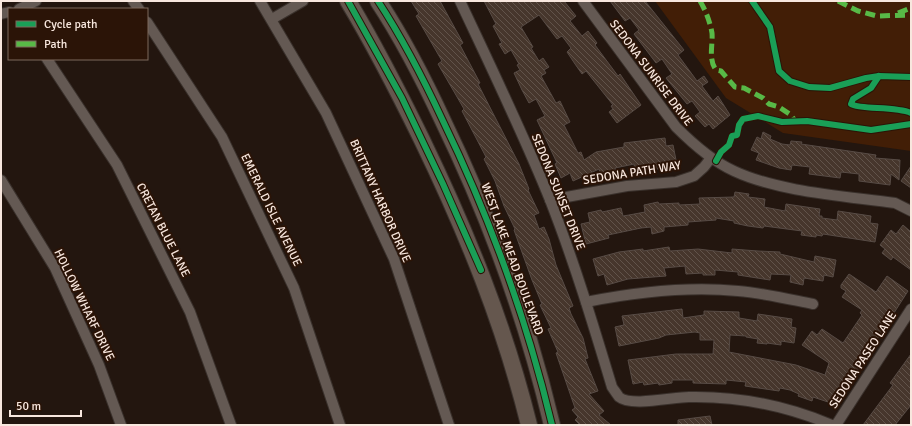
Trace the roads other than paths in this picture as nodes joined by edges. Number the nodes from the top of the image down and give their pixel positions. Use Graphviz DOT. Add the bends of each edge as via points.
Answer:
graph roads {
  1 [pos="36,1"];
  2 [pos="303,1"];
  3 [pos="348,1"];
  4 [pos="378,1"];
  5 [pos="460,1"];
  6 [pos="583,1"];
  7 [pos="263,2"];
  8 [pos="21,8"];
  9 [pos="272,20"];
  10 [pos="148,24"];
  11 [pos="48,60"];
  12 [pos="711,158"];
  13 [pos="1,180"];
  14 [pos="550,200"];
  15 [pos="911,212"];
  16 [pos="586,302"];
  17 [pos="813,304"];
  18 [pos="911,309"];
  19 [pos="121,425"];
  20 [pos="231,425"];
  21 [pos="340,425"];
  22 [pos="449,425"];
  23 [pos="529,425"];
  24 [pos="552,425"];
  25 [pos="832,425"];
  26 [pos="836,425"];
  1 -- 8 [label="street"];
  2 -- 9 [label="street"];
  3 -- 23 [label="main road" via="402,98 475,256 505,339"];
  4 -- 24 [label="main road, WEST LAKE MEAD BOULEVARD" via="425,84 469,175 498,247 534,356"];
  5 -- 14 [label="street, SEDONA SUNSET DRIVE"];
  6 -- 12 [label="street, SEDONA SUNRISE DRIVE" via="676,127"];
  7 -- 9 [label="street, BRITTANY HARBOR DRIVE"];
  9 -- 22 [label="street, BRITTANY HARBOR DRIVE" via="326,113 394,259"];
  10 -- 21 [label="street, EMERALD ISLE AVENUE" via="222,137 294,288"];
  11 -- 20 [label="street, CRETAN BLUE LANE" via="116,165 190,312"];
  12 -- 14 [label="street, SEDONA PATH WAY" via="694,176 676,182 627,186"];
  12 -- 15 [label="street, SEDONA SUNRISE DRIVE" via="733,171 775,185 895,203"];
  13 -- 19 [label="street, HOLLOW WHARF DRIVE" via="55,268 99,365"];
  14 -- 16 [label="street, SEDONA SUNSET DRIVE"];
  16 -- 17 [label="street" via="665,290 737,291"];
  16 -- 25 [label="street, SEDONA SUNSET DRIVE" via="612,387 620,398 631,402 712,397 760,403 790,410"];
  18 -- 26 [label="street, SEDONA PASEO LANE"];
}
